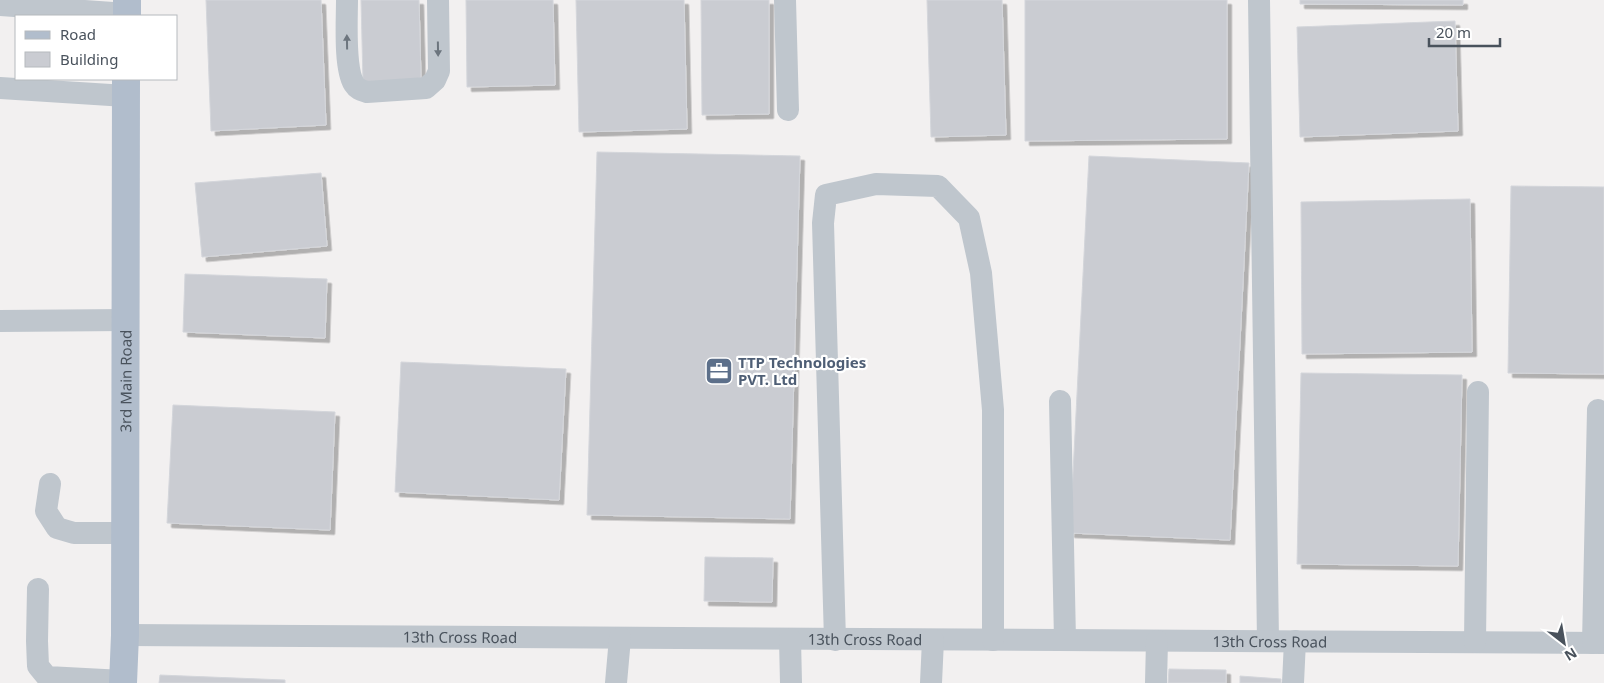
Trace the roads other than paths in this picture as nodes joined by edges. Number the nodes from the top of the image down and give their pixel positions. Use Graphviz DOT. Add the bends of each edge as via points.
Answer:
graph roads {
  1 [pos="347,0"];
  2 [pos="438,0"];
  3 [pos="785,0"];
  4 [pos="1259,0"];
  5 [pos="0,5"];
  6 [pos="127,10"];
  7 [pos="126,87"];
  8 [pos="0,88"];
  9 [pos="788,110"];
  10 [pos="126,320"];
  11 [pos="0,321"];
  12 [pos="1478,392"];
  13 [pos="1060,401"];
  14 [pos="1598,410"];
  15 [pos="50,484"];
  16 [pos="126,533"];
  17 [pos="38,589"];
  18 [pos="125,636"];
  19 [pos="620,638"];
  20 [pos="790,639"];
  21 [pos="835,640"];
  22 [pos="933,640"];
  23 [pos="993,640"];
  24 [pos="1065,640"];
  25 [pos="1157,641"];
  26 [pos="1268,641"];
  27 [pos="1295,641"];
  28 [pos="1475,642"];
  29 [pos="1599,643"];
  30 [pos="123,682"];
  31 [pos="616,683"];
  32 [pos="791,683"];
  33 [pos="931,683"];
  34 [pos="1156,683"];
  35 [pos="1293,683"];
  2 -- 1 [label="street, one-way" via="438,72 435,80 426,88 367,92 359,90 353,82 348,63"];
  3 -- 9 [label="street"];
  4 -- 26 [label="street"];
  5 -- 6 [label="street"];
  7 -- 8 [label="street"];
  7 -- 10 [label="main road, 3rd Main Road"];
  10 -- 11 [label="street"];
  10 -- 16 [label="main road, 3rd Main Road"];
  12 -- 28 [label="street"];
  13 -- 24 [label="street"];
  14 -- 29 [label="street"];
  15 -- 16 [label="street" via="46,511 57,528 74,533"];
  16 -- 18 [label="main road, 3rd Main Road"];
  17 -- 30 [label="street" via="38,666 47,677"];
  18 -- 19 [label="street, 13th Cross Road"];
  18 -- 30 [label="main road, 3rd Main Road"];
  19 -- 20 [label="street, 13th Cross Road"];
  19 -- 31 [label="street"];
  20 -- 21 [label="street, 13th Cross Road"];
  20 -- 32 [label="street"];
  21 -- 22 [label="street, 13th Cross Road"];
  21 -- 23 [label="street" via="823,223 826,195 876,184 938,186 968,218 982,273 993,410"];
  22 -- 23 [label="street, 13th Cross Road"];
  22 -- 33 [label="street"];
  23 -- 24 [label="street, 13th Cross Road"];
  24 -- 25 [label="street, 13th Cross Road"];
  25 -- 26 [label="street, 13th Cross Road"];
  25 -- 34 [label="street"];
  26 -- 27 [label="street, 13th Cross Road"];
  27 -- 28 [label="street, 13th Cross Road"];
  27 -- 35 [label="street"];
  28 -- 29 [label="street, 13th Cross Road"];
}
